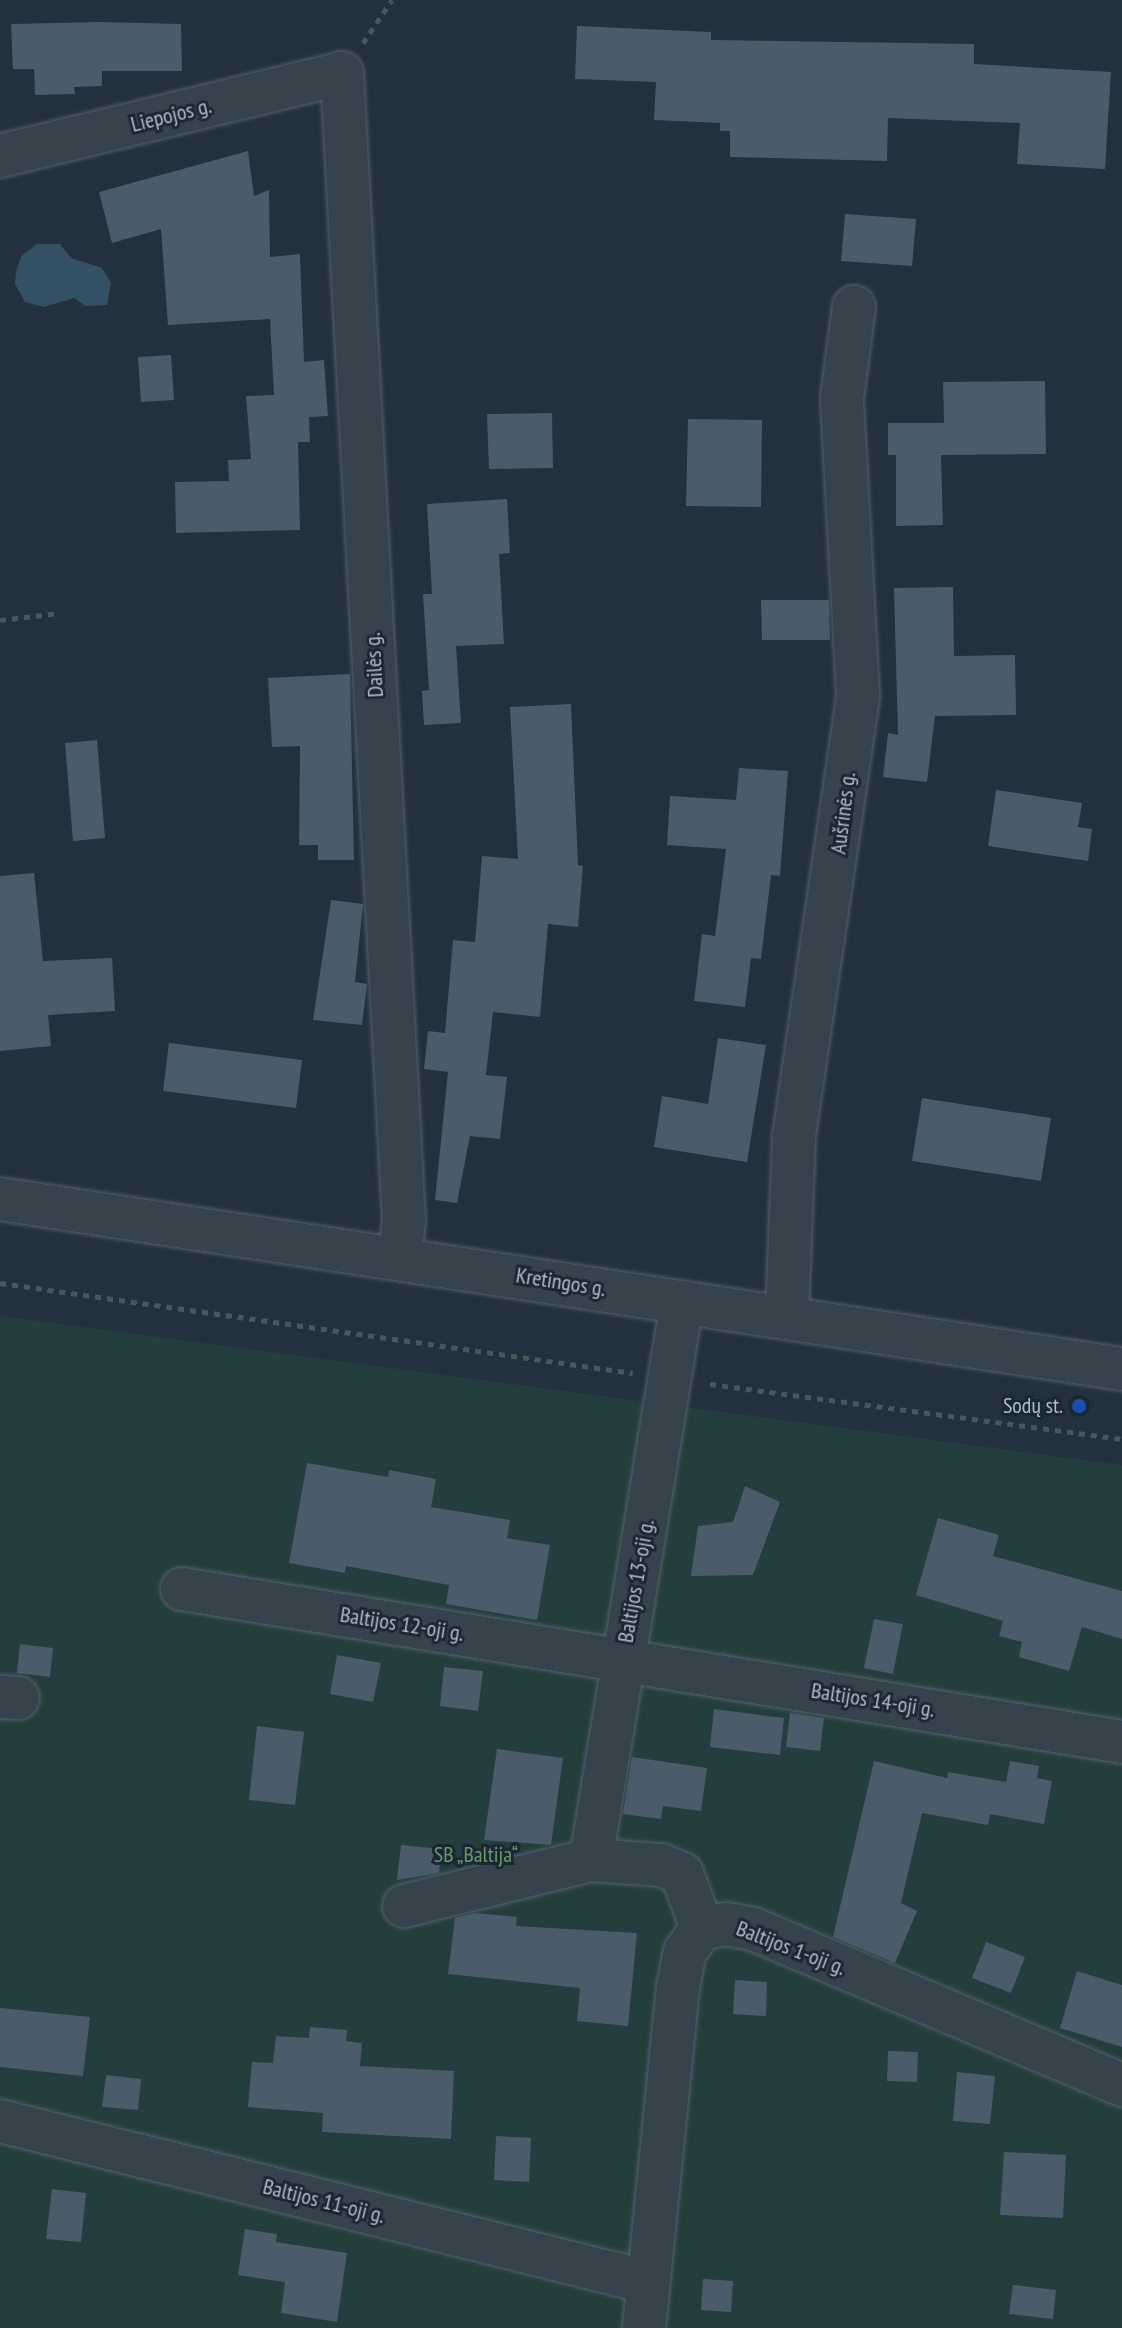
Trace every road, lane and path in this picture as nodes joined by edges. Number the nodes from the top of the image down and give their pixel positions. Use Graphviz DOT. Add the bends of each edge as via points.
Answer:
graph roads {
  1 [pos="392,0"];
  2 [pos="342,73"];
  3 [pos="0,156"];
  4 [pos="854,307"];
  5 [pos="59,613"];
  6 [pos="0,620"];
  7 [pos="0,1199"];
  8 [pos="400,1257"];
  9 [pos="0,1283"];
  10 [pos="682,1302"];
  11 [pos="787,1317"];
  12 [pos="1122,1369"];
  13 [pos="670,1378"];
  14 [pos="1122,1439"];
  15 [pos="182,1589"];
  16 [pos="623,1659"];
  17 [pos="1122,1742"];
  18 [pos="591,1860"];
  19 [pos="404,1906"];
  20 [pos="702,1928"];
  21 [pos="1122,2085"];
  22 [pos="0,2121"];
  23 [pos="648,2282"];
  24 [pos="644,2328"];
  1 -- 2 [label="path"];
  2 -- 3 [label="street, Liepojos g."];
  2 -- 8 [label="street, Dailės g." via="404,1220"];
  4 -- 11 [label="street, Aušrinės g." via="842,398 858,696 794,1136"];
  5 -- 6 [label="path"];
  7 -- 8 [label="street, Kretingos g."];
  8 -- 10 [label="street, Kretingos g."];
  9 -- 13 [label="path"];
  10 -- 11 [label="street, Kretingos g."];
  10 -- 13 [label="street, Baltijos 13-oji g."];
  11 -- 12 [label="street, Kretingos g."];
  13 -- 14 [label="path"];
  13 -- 16 [label="street, Baltijos 13-oji g."];
  15 -- 16 [label="street, Baltijos 12-oji g."];
  16 -- 17 [label="street, Baltijos 14-oji g."];
  16 -- 18 [label="street, Baltijos 13-oji g."];
  18 -- 19 [label="street"];
  18 -- 20 [label="street" via="661,1865 682,1874"];
  20 -- 21 [label="street, Baltijos 1-oji g." via="726,1924 753,1929"];
  20 -- 23 [label="street, Baltijos 1-oji g." via="685,1952 678,1987"];
  22 -- 23 [label="street, Baltijos 11-oji g."];
  23 -- 24 [label="street, Baltijos 1-oji g."];
}
